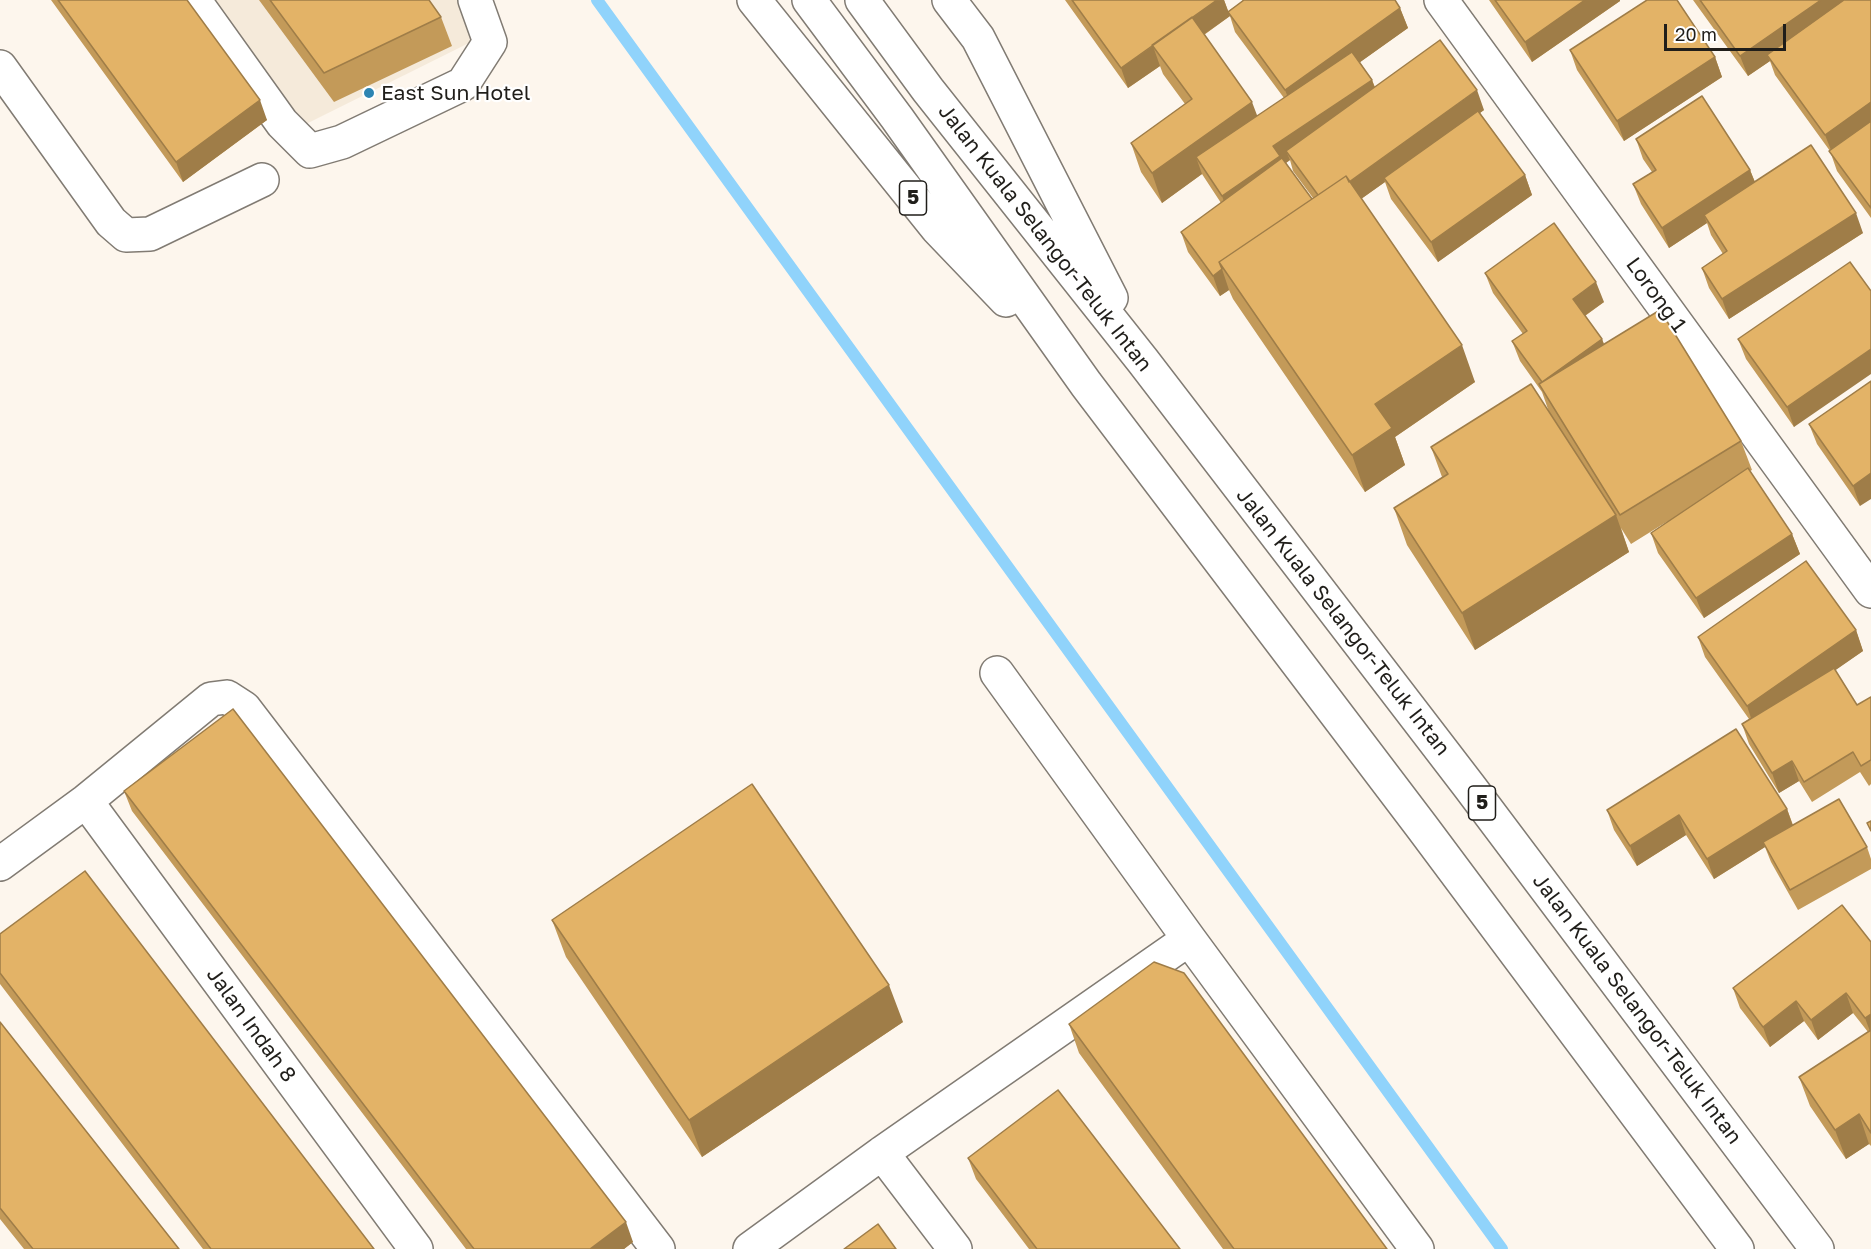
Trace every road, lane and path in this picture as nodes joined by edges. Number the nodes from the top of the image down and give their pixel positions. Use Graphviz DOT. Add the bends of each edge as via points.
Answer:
graph roads {
  1 [pos="194,0"];
  2 [pos="475,0"];
  3 [pos="754,0"];
  4 [pos="808,0"];
  5 [pos="862,0"];
  6 [pos="949,0"];
  7 [pos="1441,0"];
  8 [pos="0,66"];
  9 [pos="262,180"];
  10 [pos="1143,361"];
  11 [pos="1086,384"];
  12 [pos="1871,591"];
  13 [pos="997,673"];
  14 [pos="86,801"];
  15 [pos="0,864"];
  16 [pos="1189,939"];
  17 [pos="882,1153"];
  18 [pos="1728,1246"];
  19 [pos="416,1249"];
  20 [pos="658,1249"];
  21 [pos="750,1249"];
  22 [pos="955,1249"];
  23 [pos="1417,1249"];
  24 [pos="1817,1249"];
  1 -- 2 [label="main road" via="282,123 310,151 342,142 463,84 490,42"];
  3 -- 11 [label="main road, 5" via="937,228"];
  4 -- 11 [label="main road, Jalan Kuala Selangor-Teluk Intan / 5"];
  5 -- 10 [label="main road, Jalan Kuala Selangor-Teluk Intan / 5" via="928,90"];
  6 -- 10 [label="main road, 5" via="978,38"];
  7 -- 12 [label="main road, Lorong 1"];
  8 -- 9 [label="main road" via="111,222 126,235 150,234"];
  10 -- 24 [label="main road, Jalan Kuala Selangor-Teluk Intan / 5"];
  11 -- 18 [label="main road, Jalan Kuala Selangor-Teluk Intan / 5" via="1422,827"];
  13 -- 16 [label="main road"];
  14 -- 15 [label="main road"];
  14 -- 19 [label="main road, Jalan Indah 8"];
  14 -- 20 [label="main road" via="211,699 227,697 244,708"];
  16 -- 17 [label="main road"];
  16 -- 23 [label="main road"];
  17 -- 21 [label="main road"];
  17 -- 22 [label="main road"];
}
